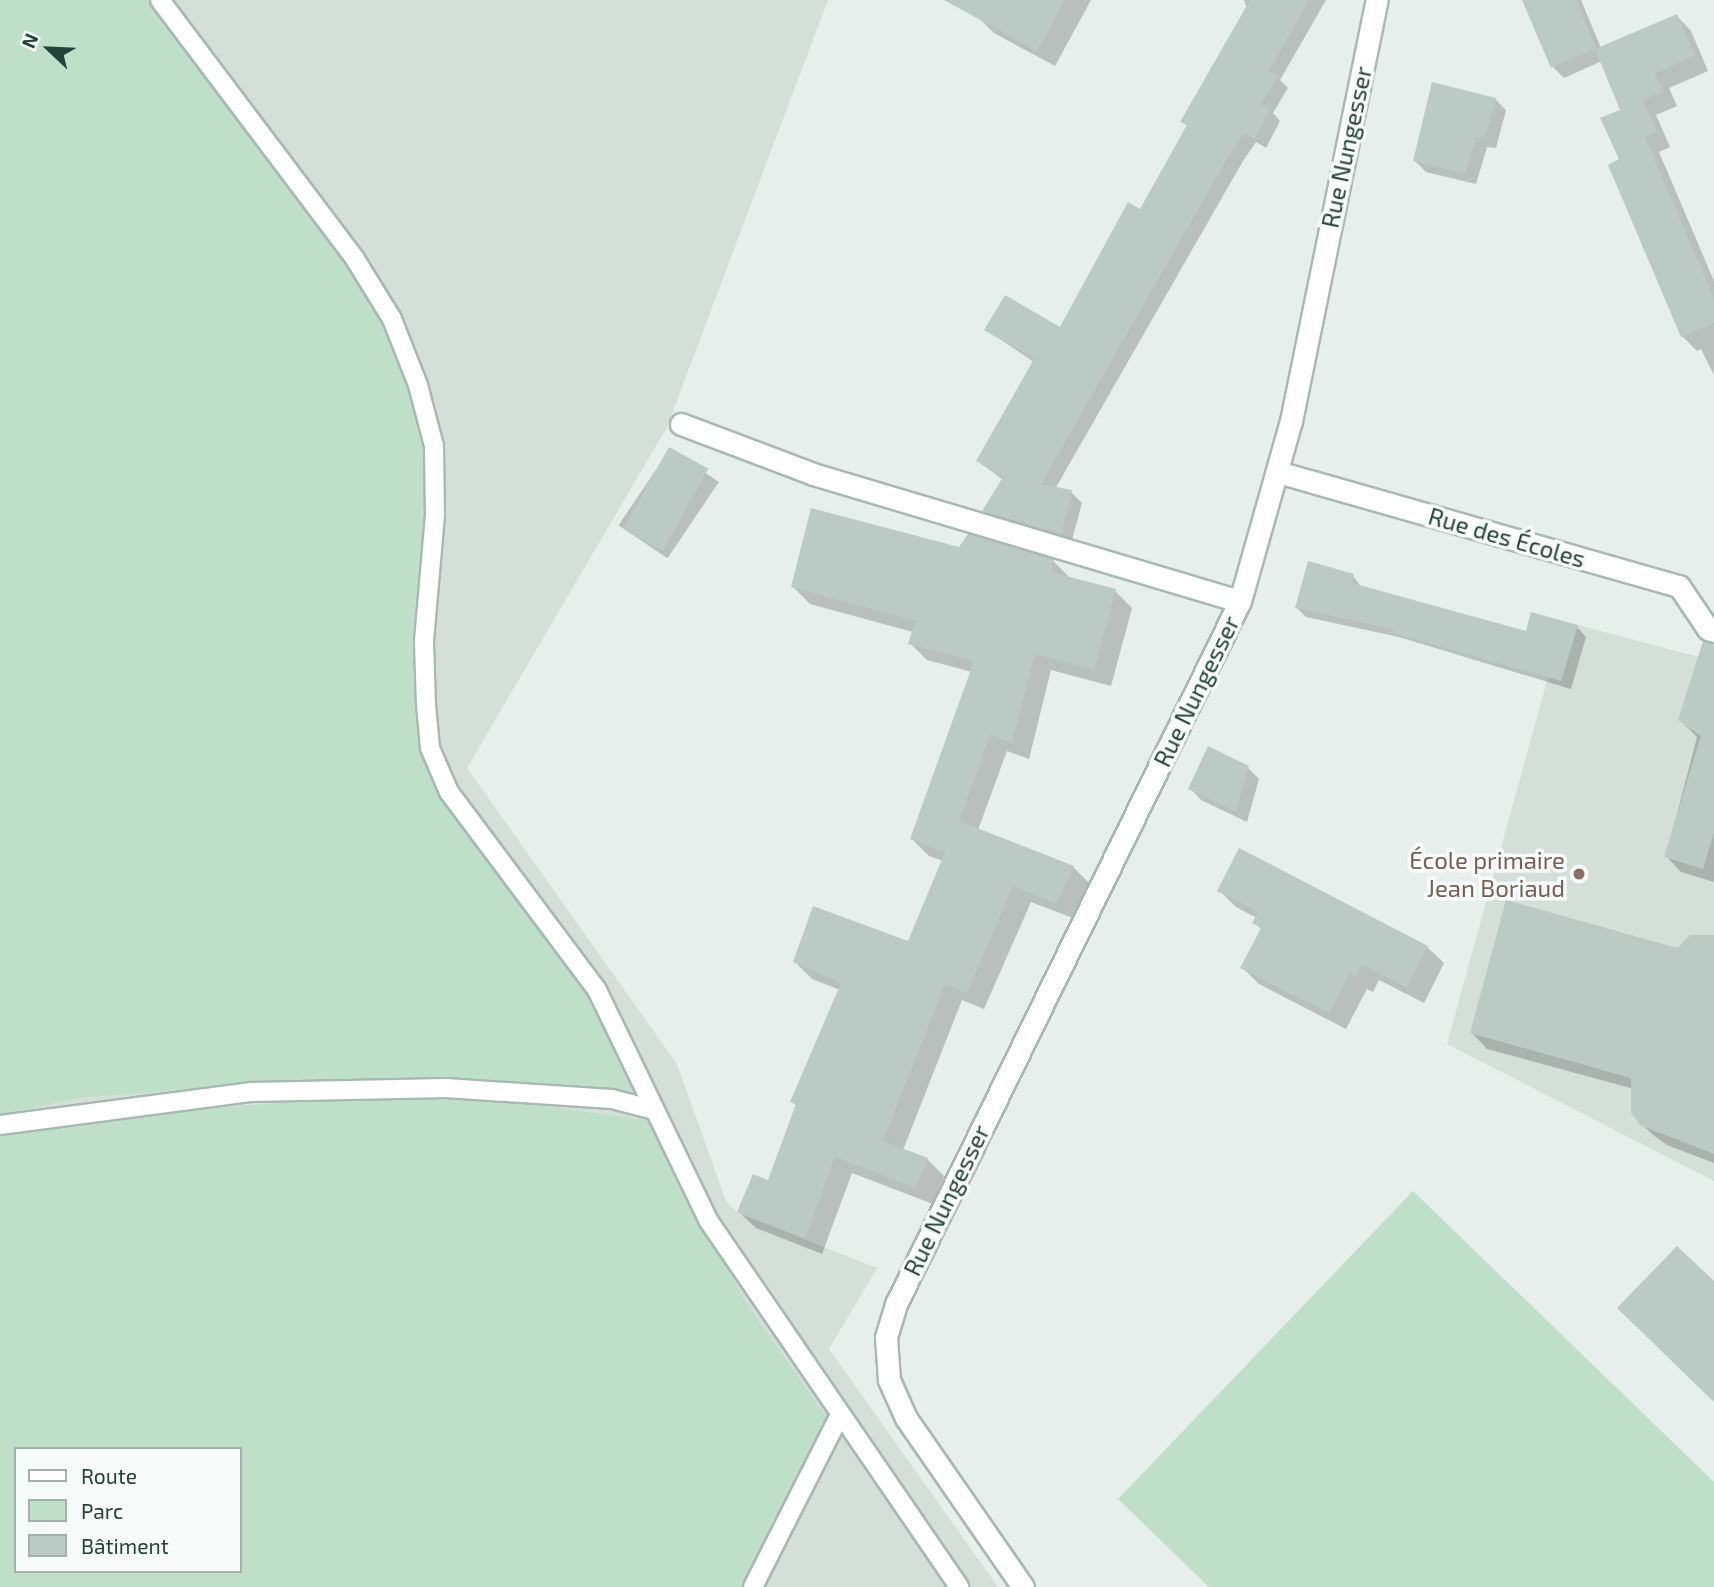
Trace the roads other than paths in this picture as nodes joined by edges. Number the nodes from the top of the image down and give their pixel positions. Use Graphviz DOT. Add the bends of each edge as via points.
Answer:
graph roads {
  1 [pos="160,0"];
  2 [pos="1377,0"];
  3 [pos="681,424"];
  4 [pos="1278,472"];
  5 [pos="1240,601"];
  6 [pos="1714,631"];
  7 [pos="654,1110"];
  8 [pos="0,1125"];
  9 [pos="839,1418"];
  10 [pos="753,1587"];
  11 [pos="960,1587"];
  12 [pos="1023,1587"];
  1 -- 7 [label="lane" via="355,259 392,319 418,385 434,446 435,515 424,642 430,747 449,792 597,990"];
  2 -- 4 [label="street, Rue Nungesser"];
  3 -- 5 [label="street" via="813,474"];
  4 -- 5 [label="street, Rue Nungesser"];
  4 -- 6 [label="street, Rue des Écoles" via="1679,586 1708,629"];
  5 -- 12 [label="street, Rue Nungesser" via="897,1301 886,1337 889,1380 906,1418"];
  7 -- 8 [label="lane" via="612,1099 446,1088 266,1092 106,1108"];
  7 -- 9 [label="lane" via="708,1220"];
  9 -- 10 [label="lane"];
  9 -- 11 [label="lane" via="901,1497"];
}
